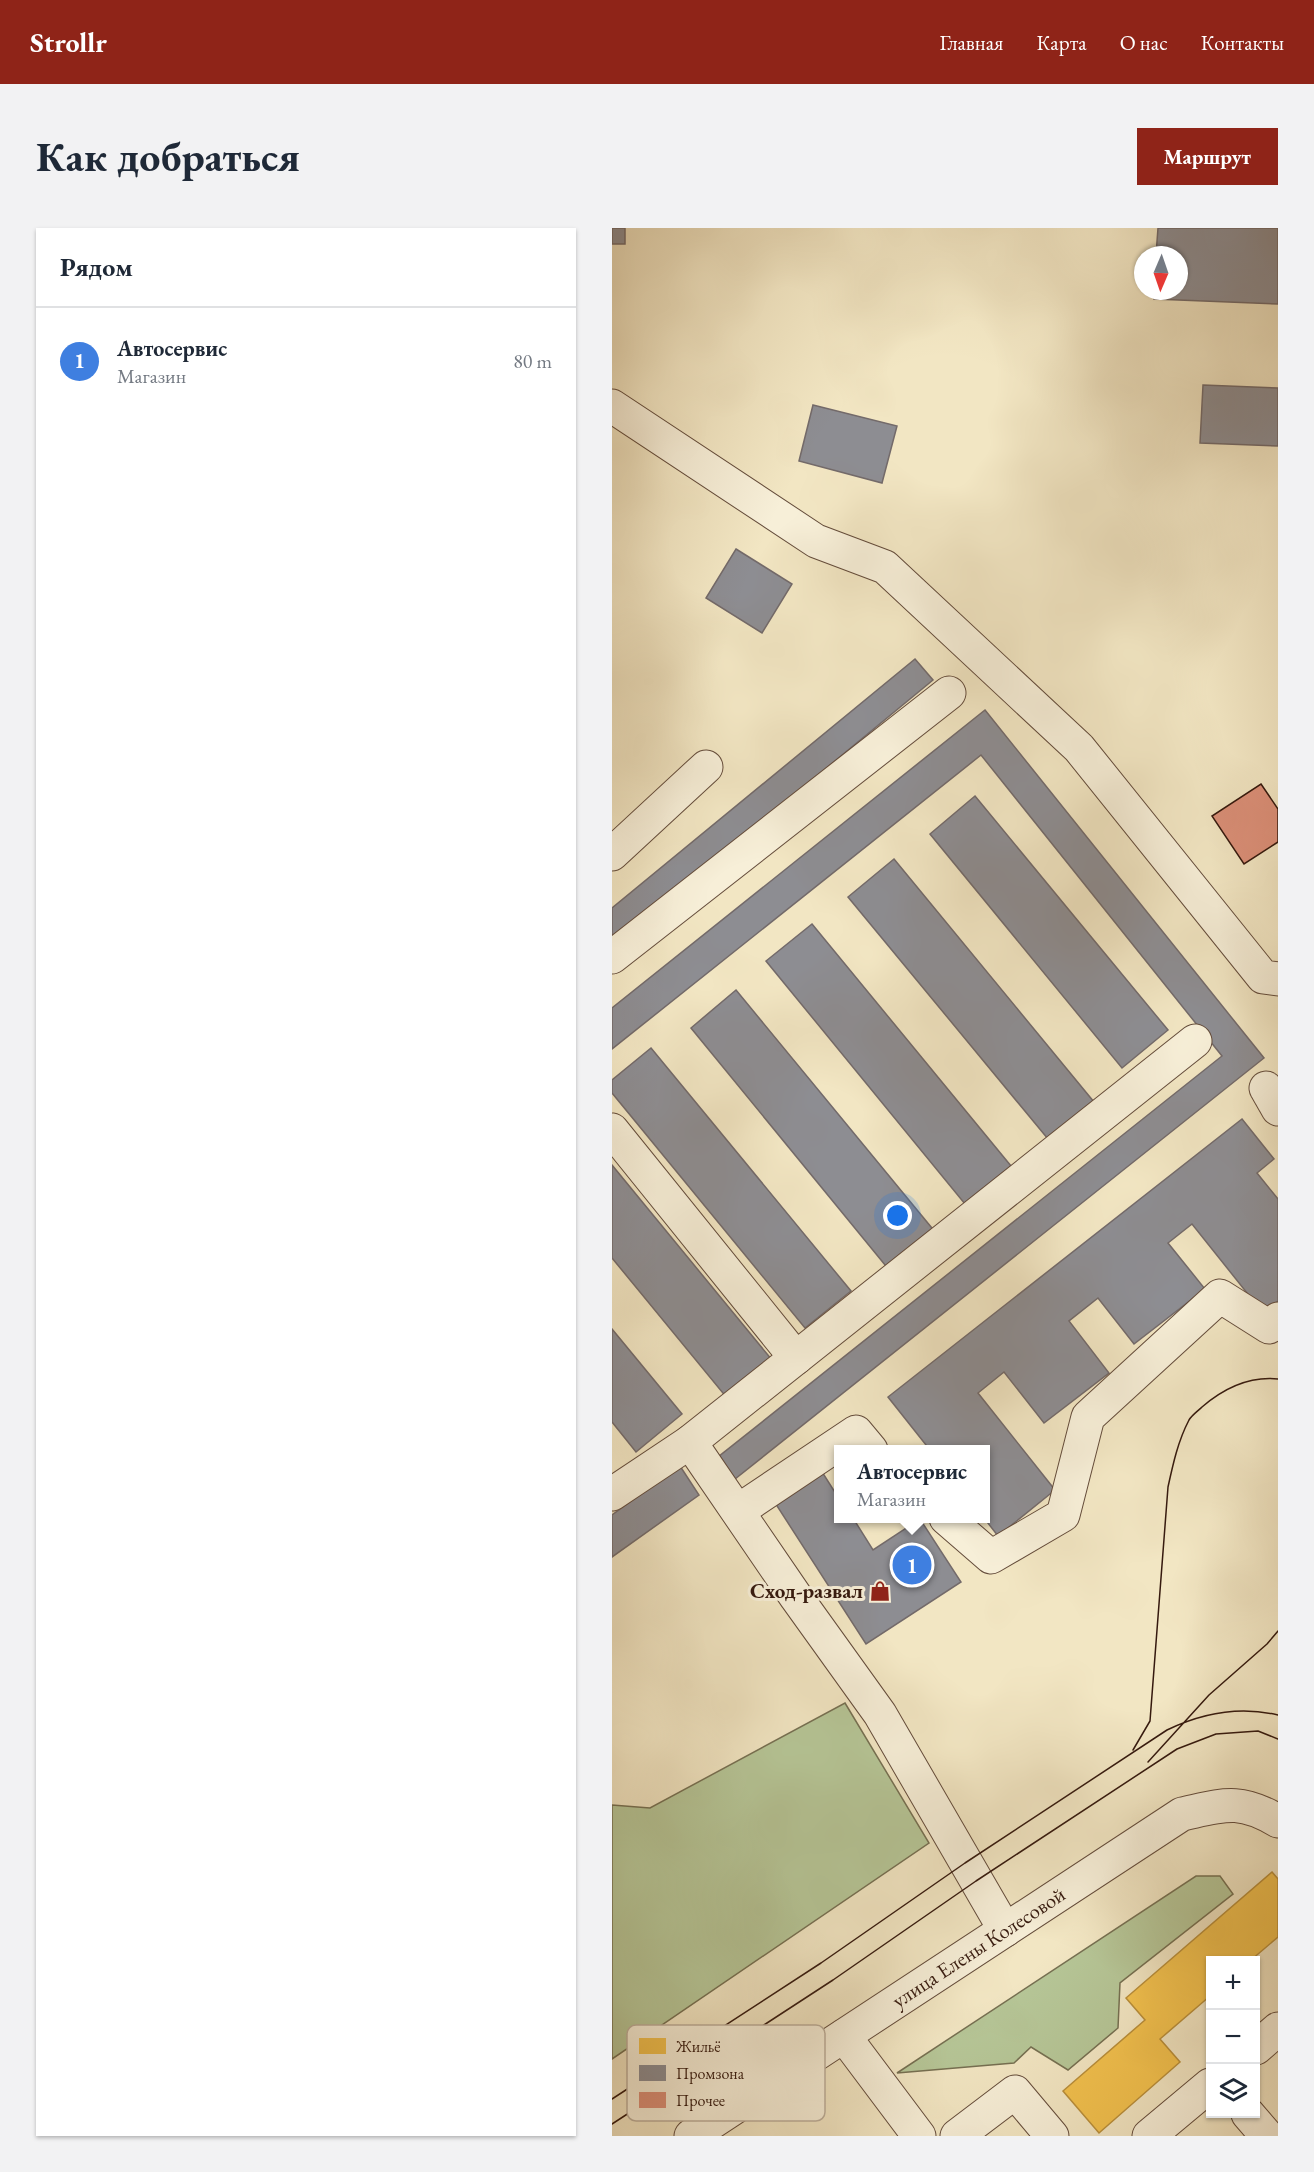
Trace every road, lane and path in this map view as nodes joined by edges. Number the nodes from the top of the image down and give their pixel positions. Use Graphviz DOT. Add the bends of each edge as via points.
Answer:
graph roads {
  1 [pos="612,406"];
  2 [pos="949,693"];
  3 [pos="706,767"];
  4 [pos="612,854"];
  5 [pos="612,957"];
  6 [pos="1278,979"];
  7 [pos="1195,1041"];
  8 [pos="612,1130"];
  9 [pos="1278,1319"];
  10 [pos="796,1358"];
  11 [pos="690,1442"];
  12 [pos="837,1445"];
  13 [pos="867,1445"];
  14 [pos="834,1447"];
  15 [pos="612,1494"];
  16 [pos="738,1511"];
  17 [pos="952,1523"];
  18 [pos="1278,1821"];
  19 [pos="1005,1929"];
  20 [pos="1278,2029"];
  21 [pos="844,2036"];
  22 [pos="1260,2045"];
  23 [pos="825,2048"];
  24 [pos="1206,2088"];
  25 [pos="1251,2118"];
  26 [pos="714,2121"];
  27 [pos="691,2136"];
  28 [pos="919,2136"];
  29 [pos="957,2136"];
  30 [pos="1052,2136"];
  31 [pos="1149,2136"];
  32 [pos="1267,2136"];
  1 -- 6 [label="street" via="816,541 885,567 1079,748 1263,977"];
  2 -- 5 [label="street"];
  3 -- 4 [label="street"];
  7 -- 10 [label="street"];
  8 -- 10 [label="street"];
  9 -- 17 [label="street" via="1269,1327 1220,1296 1088,1417 1063,1515 991,1557"];
  10 -- 11 [label="street"];
  11 -- 15 [label="street"];
  11 -- 16 [label="street"];
  12 -- 13 [label="street" via="856,1432"];
  14 -- 16 [label="street"];
  16 -- 19 [label="street" via="880,1714"];
  18 -- 19 [label="street, улица Елены Колесовой" via="1258,1809 1226,1804 1182,1814"];
  19 -- 21 [label="street, улица Елены Колесовой"];
  20 -- 22 [label="street"];
  21 -- 23 [label="street, улица Елены Колесовой"];
  21 -- 28 [label="street"];
  24 -- 31 [label="street"];
  25 -- 32 [label="street"];
  26 -- 27 [label="street, улица Елены Колесовой"];
  29 -- 30 [label="street" via="1015,2092"];
}
